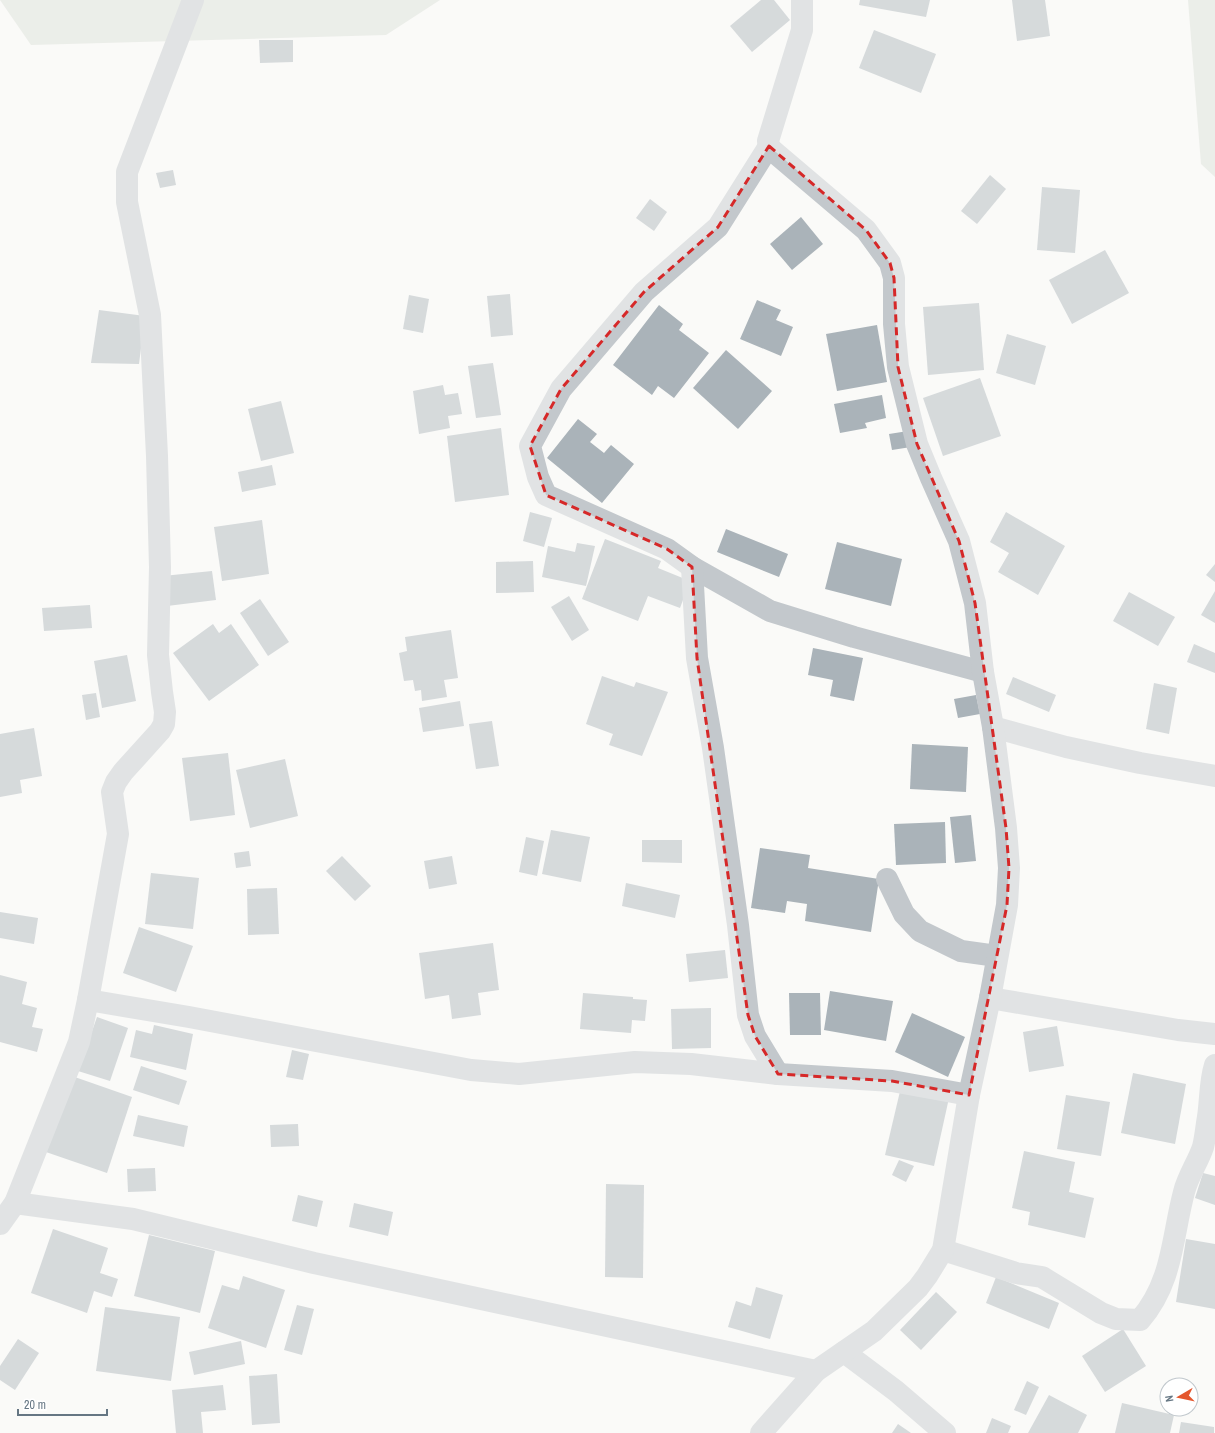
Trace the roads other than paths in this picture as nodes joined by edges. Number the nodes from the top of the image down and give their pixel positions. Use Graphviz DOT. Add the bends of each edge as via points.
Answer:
graph roads {
  1 [pos="193,0"];
  2 [pos="802,0"];
  3 [pos="769,146"];
  4 [pos="692,567"];
  5 [pos="983,672"];
  6 [pos="994,727"];
  7 [pos="1215,776"];
  8 [pos="887,879"];
  9 [pos="998,956"];
  10 [pos="990,998"];
  11 [pos="88,1000"];
  12 [pos="1215,1034"];
  13 [pos="1215,1065"];
  14 [pos="778,1074"];
  15 [pos="969,1095"];
  16 [pos="15,1204"];
  17 [pos="0,1224"];
  18 [pos="943,1250"];
  19 [pos="844,1352"];
  20 [pos="816,1371"];
  21 [pos="761,1433"];
  22 [pos="945,1433"];
  1 -- 11 [label="street" via="127,172 128,202 150,315 160,567 158,656 165,712 164,724 160,731 122,772 112,792 118,834"];
  2 -- 3 [label="street" via="802,30 768,141"];
  3 -- 4 [label="street" via="718,227 644,292 561,389 530,446 538,477 546,495 667,549"];
  3 -- 5 [label="street" via="866,230 890,263 894,278 894,324 898,367 917,444 959,541 975,603"];
  4 -- 5 [label="street" via="770,611"];
  4 -- 14 [label="street" via="697,658 738,925 748,1015 755,1036"];
  5 -- 6 [label="street"];
  6 -- 7 [label="street" via="1066,747"];
  6 -- 9 [label="street" via="1009,868 1007,905"];
  8 -- 9 [label="street" via="904,914 920,931 961,951"];
  9 -- 10 [label="street"];
  10 -- 12 [label="street"];
  10 -- 15 [label="street"];
  11 -- 14 [label="street" via="472,1070 519,1074 635,1062 691,1064"];
  11 -- 16 [label="street" via="79,1042"];
  13 -- 18 [label="street" via="1203,1146 1184,1191 1170,1261 1156,1299 1140,1320 1116,1319 1101,1313 1042,1277 1016,1273"];
  14 -- 15 [label="street" via="892,1081"];
  15 -- 18 [label="street"];
  16 -- 17 [label="street"];
  16 -- 20 [label="street" via="133,1219 314,1263"];
  18 -- 19 [label="street" via="918,1288 874,1331"];
  19 -- 20 [label="street"];
  19 -- 22 [label="street"];
  20 -- 21 [label="street"];
}
